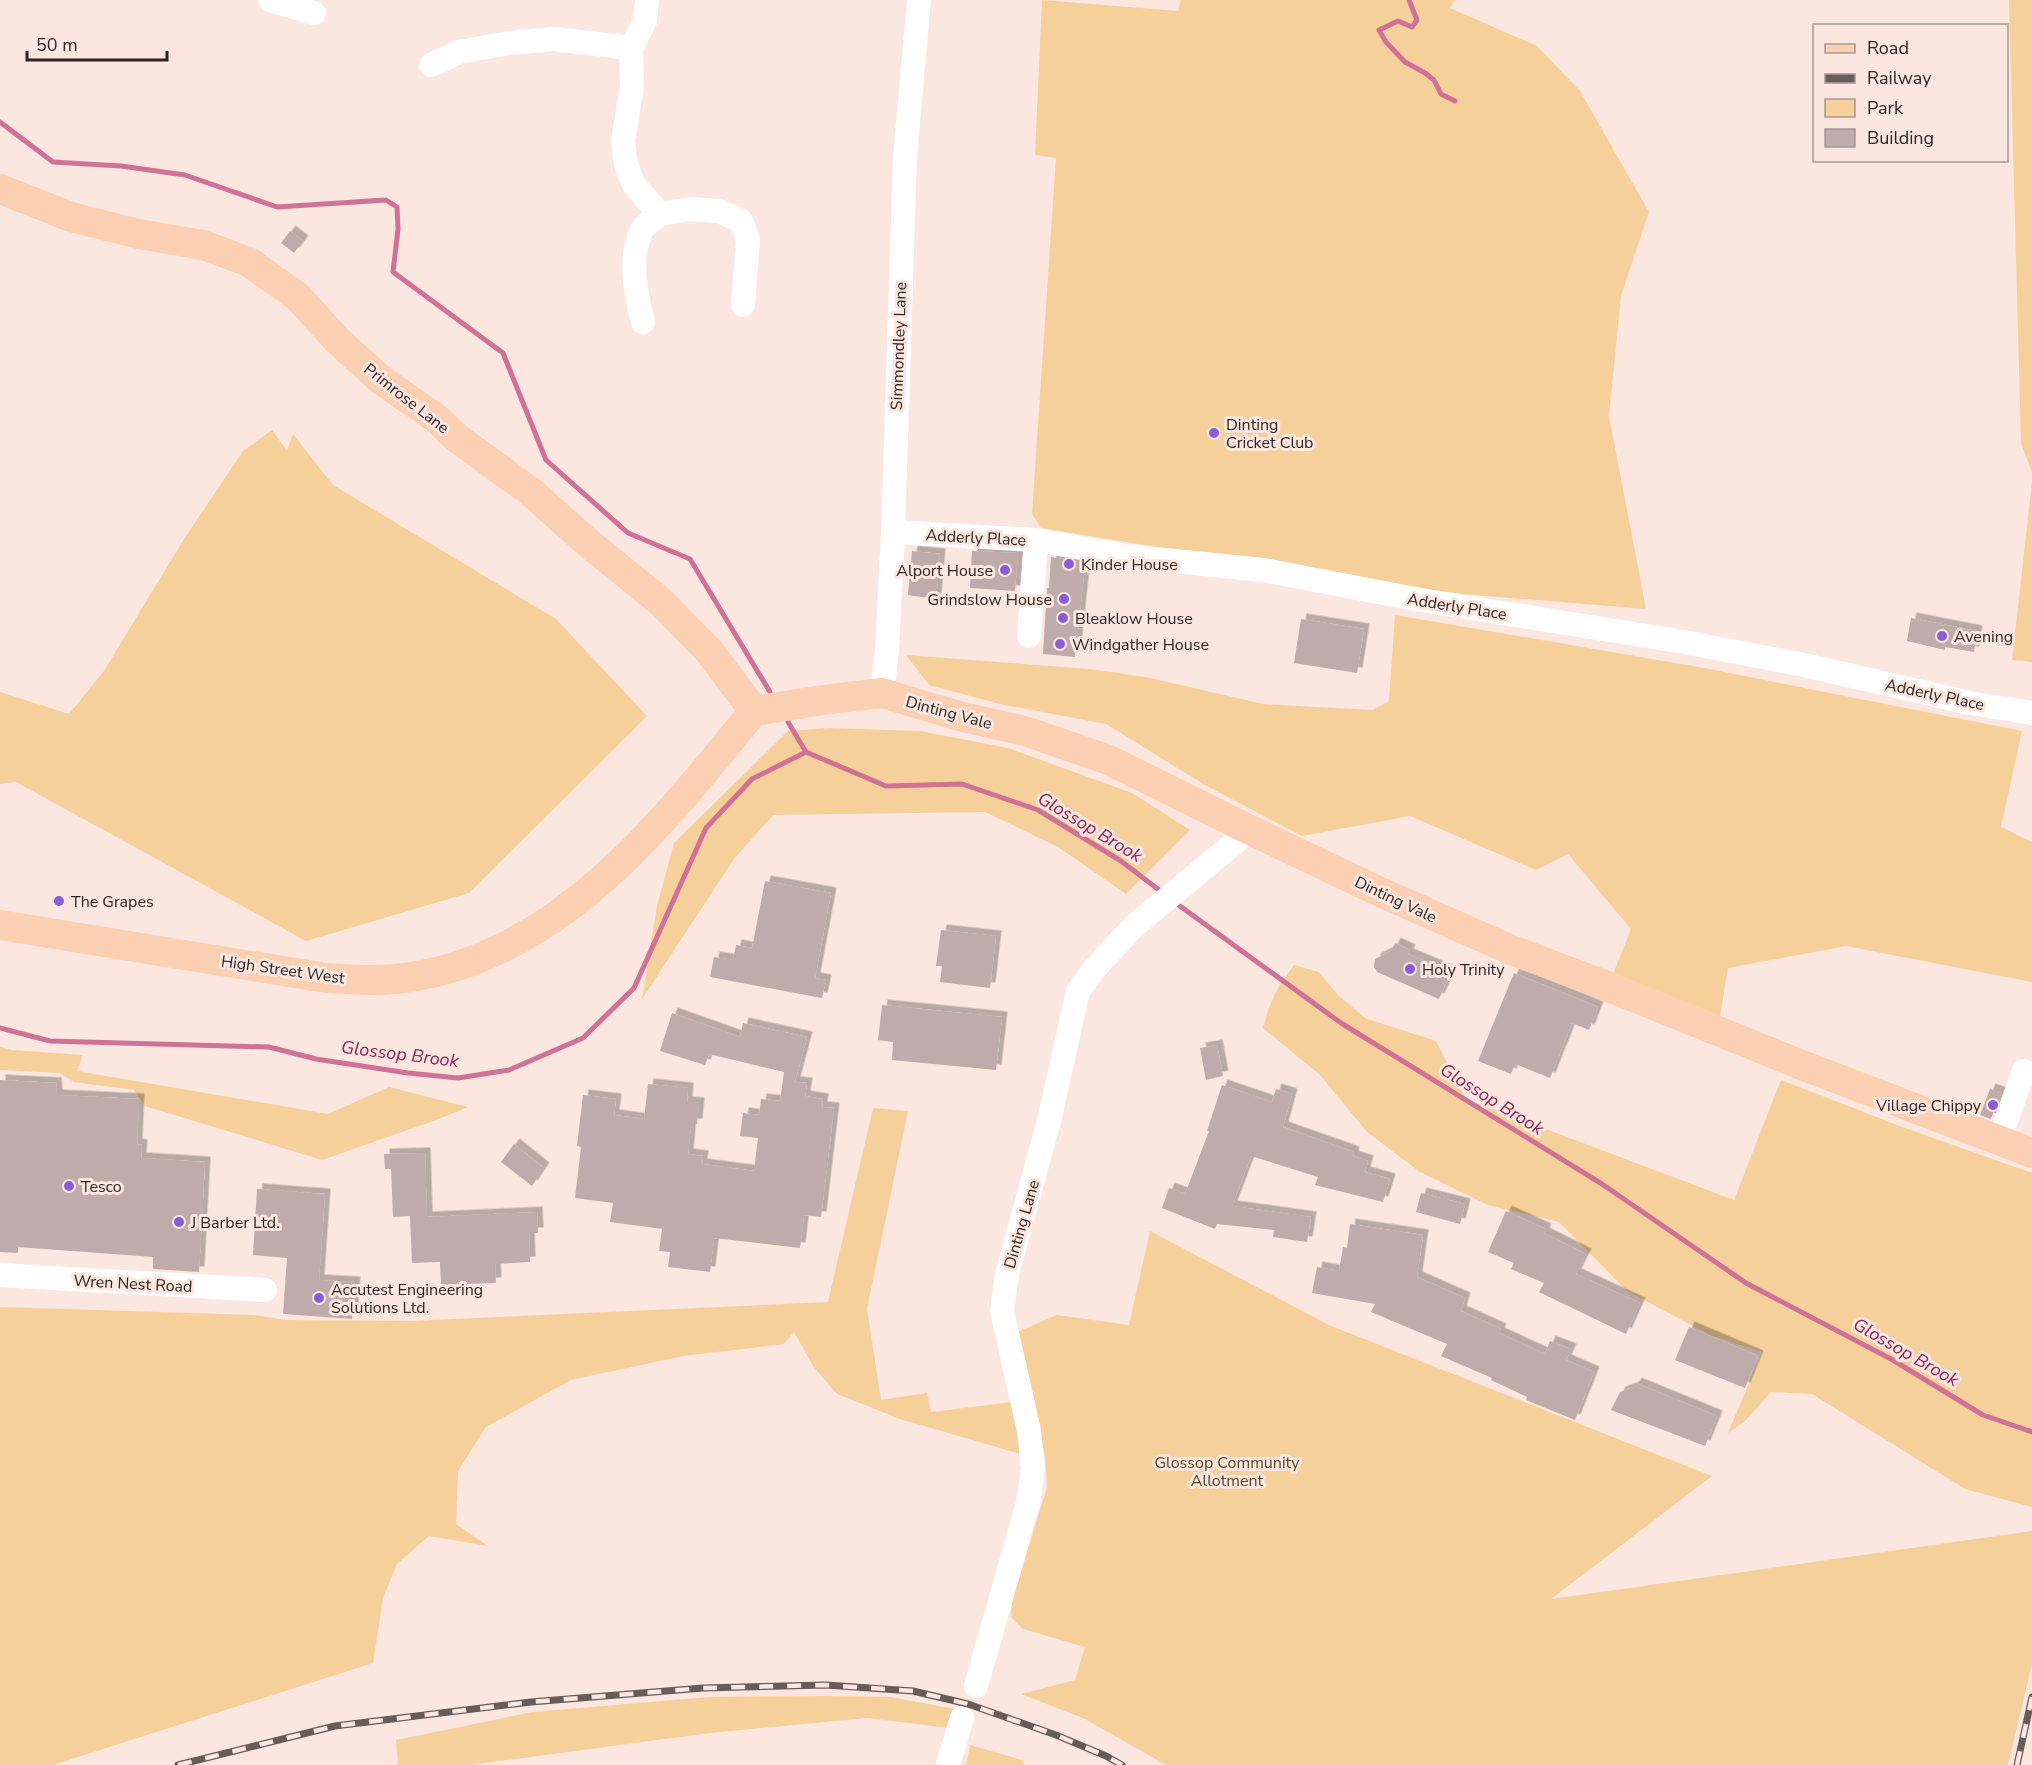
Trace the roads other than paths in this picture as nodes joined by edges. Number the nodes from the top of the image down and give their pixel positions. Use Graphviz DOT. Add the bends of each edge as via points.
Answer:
graph roads {
  1 [pos="270,0"];
  2 [pos="647,0"];
  3 [pos="919,0"];
  4 [pos="314,13"];
  5 [pos="631,48"];
  6 [pos="431,65"];
  7 [pos="0,189"];
  8 [pos="660,214"];
  9 [pos="743,305"];
  10 [pos="643,322"];
  11 [pos="893,532"];
  12 [pos="1036,540"];
  13 [pos="1029,636"];
  14 [pos="882,693"];
  15 [pos="754,711"];
  16 [pos="2024,711"];
  17 [pos="1250,830"];
  18 [pos="0,925"];
  19 [pos="2024,1071"];
  20 [pos="1999,1140"];
  21 [pos="2032,1153"];
  22 [pos="0,1275"];
  23 [pos="265,1290"];
  24 [pos="976,1686"];
  25 [pos="962,1718"];
  26 [pos="948,1765"];
  1 -- 4 [label="street"];
  2 -- 5 [label="street" via="645,21"];
  3 -- 11 [label="street, Simmondley Lane" via="905,156"];
  5 -- 6 [label="street" via="554,39 459,52"];
  5 -- 8 [label="street" via="632,86 622,141 626,165 634,185"];
  7 -- 15 [label="main road, Primrose Lane" via="71,217 202,244 249,262 298,297 380,379 531,492 662,602 709,651"];
  8 -- 9 [label="street" via="690,209 718,211 741,221 748,240"];
  8 -- 10 [label="street" via="643,228 637,251 633,280"];
  11 -- 12 [label="street, Adderly Place"];
  11 -- 14 [label="street, Simmondley Lane"];
  12 -- 13 [label="street"];
  12 -- 16 [label="street, Adderly Place" via="1126,556 1263,570 1684,642"];
  14 -- 15 [label="main road, Dinting Vale"];
  14 -- 17 [label="main road, Dinting Vale" via="1028,732 1109,760"];
  15 -- 18 [label="main road, High Street West" via="675,804 603,880 524,938 455,968 376,981 326,978"];
  17 -- 20 [label="main road, Dinting Vale" via="1509,948"];
  17 -- 24 [label="street, Dinting Lane" via="1133,927 1078,992 1049,1121 1007,1274 1002,1311 1034,1469"];
  19 -- 20 [label="street"];
  20 -- 21 [label="main road, Dinting Vale"];
  22 -- 23 [label="street, Wren Nest Road"];
  25 -- 26 [label="street"];
}
